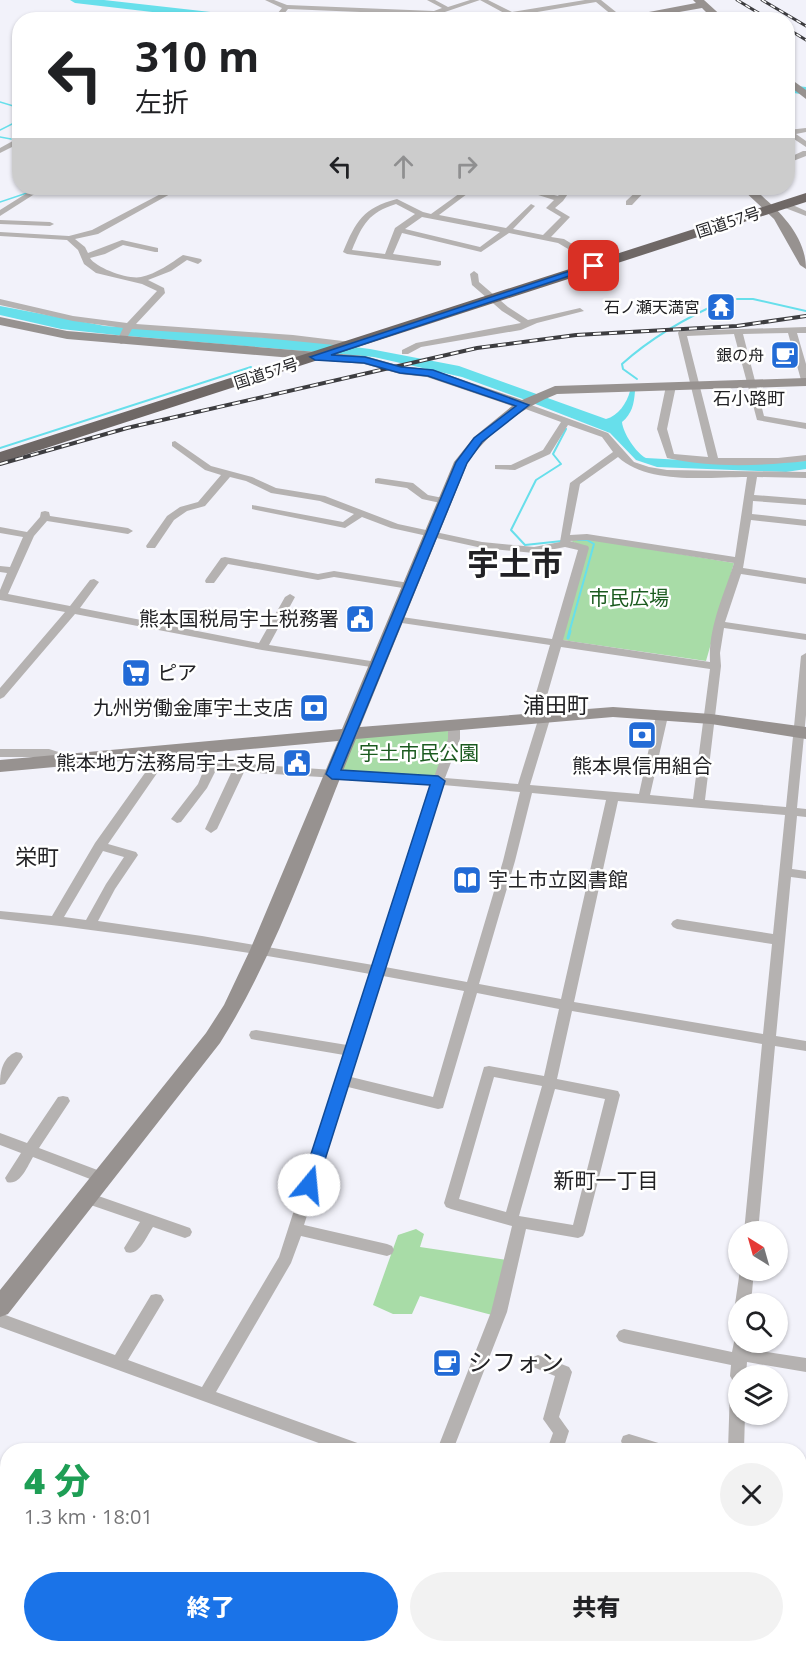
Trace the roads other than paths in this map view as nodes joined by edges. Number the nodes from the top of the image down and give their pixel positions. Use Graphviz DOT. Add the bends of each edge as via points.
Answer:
graph roads {
  1 [pos="268,0"];
  2 [pos="430,0"];
  3 [pos="477,0"];
  4 [pos="483,0"];
  5 [pos="701,2"];
  6 [pos="286,7"];
  7 [pos="448,9"];
  8 [pos="282,12"];
  9 [pos="408,12"];
  10 [pos="437,12"];
  11 [pos="508,12"];
  12 [pos="534,12"];
  13 [pos="611,12"];
  14 [pos="653,12"];
  15 [pos="29,195"];
  16 [pos="165,195"];
  17 [pos="462,195"];
  18 [pos="545,195"];
  19 [pos="563,195"];
  20 [pos="637,195"];
  21 [pos="759,195"];
  22 [pos="806,197"];
  23 [pos="560,199"];
  24 [pos="629,203"];
  25 [pos="531,206"];
  26 [pos="777,206"];
  27 [pos="0,214"];
  28 [pos="422,214"];
  29 [pos="806,214"];
  30 [pos="434,216"];
  31 [pos="0,222"];
  32 [pos="50,224"];
  33 [pos="398,230"];
  34 [pos="508,230"];
  35 [pos="2,236"];
  36 [pos="546,237"];
  37 [pos="69,238"];
  38 [pos="155,250"];
  39 [pos="84,256"];
  40 [pos="388,256"];
  41 [pos="198,261"];
  42 [pos="438,262"];
  43 [pos="600,264"];
  44 [pos="806,265"];
  45 [pos="474,274"];
  46 [pos="140,281"];
  47 [pos="493,299"];
  48 [pos="0,302"];
  49 [pos="580,312"];
  50 [pos="0,321"];
  51 [pos="527,323"];
  52 [pos="128,327"];
  53 [pos="806,330"];
  54 [pos="792,331"];
  55 [pos="738,332"];
  56 [pos="122,339"];
  57 [pos="351,345"];
  58 [pos="405,352"];
  59 [pos="255,353"];
  60 [pos="319,356"];
  61 [pos="263,374"];
  62 [pos="806,381"];
  63 [pos="752,384"];
  64 [pos="696,385"];
  65 [pos="671,386"];
  66 [pos="531,400"];
  67 [pos="566,421"];
  68 [pos="806,426"];
  69 [pos="175,444"];
  70 [pos="619,452"];
  71 [pos="0,458"];
  72 [pos="806,458"];
  73 [pos="713,459"];
  74 [pos="498,467"];
  75 [pos="228,473"];
  76 [pos="752,475"];
  77 [pos="806,476"];
  78 [pos="378,481"];
  79 [pos="749,498"];
  80 [pos="445,501"];
  81 [pos="806,502"];
  82 [pos="256,507"];
  83 [pos="361,513"];
  84 [pos="746,516"];
  85 [pos="806,523"];
  86 [pos="0,530"];
  87 [pos="128,531"];
  88 [pos="431,534"];
  89 [pos="29,535"];
  90 [pos="564,541"];
  91 [pos="151,546"];
  92 [pos="739,565"];
  93 [pos="0,569"];
  94 [pos="13,570"];
  95 [pos="210,581"];
  96 [pos="806,581"];
  97 [pos="94,582"];
  98 [pos="409,586"];
  99 [pos="1,597"];
  100 [pos="290,597"];
  101 [pos="72,611"];
  102 [pos="395,619"];
  103 [pos="720,624"];
  104 [pos="806,637"];
  105 [pos="557,644"];
  106 [pos="262,647"];
  107 [pos="806,662"];
  108 [pos="377,665"];
  109 [pos="716,666"];
  110 [pos="0,695"];
  111 [pos="540,716"];
  112 [pos="662,716"];
  113 [pos="711,719"];
  114 [pos="454,724"];
  115 [pos="802,732"];
  116 [pos="348,734"];
  117 [pos="0,753"];
  118 [pos="138,753"];
  119 [pos="67,759"];
  120 [pos="159,762"];
  121 [pos="212,765"];
  122 [pos="0,766"];
  123 [pos="240,767"];
  124 [pos="332,774"];
  125 [pos="438,781"];
  126 [pos="525,788"];
  127 [pos="613,795"];
  128 [pos="644,798"];
  129 [pos="699,802"];
  130 [pos="791,810"];
  131 [pos="806,813"];
  132 [pos="177,819"];
  133 [pos="211,829"];
  134 [pos="99,846"];
  135 [pos="785,872"];
  136 [pos="806,875"];
  137 [pos="0,915"];
  138 [pos="56,920"];
  139 [pos="677,924"];
  140 [pos="89,925"];
  141 [pos="779,940"];
  142 [pos="260,950"];
  143 [pos="377,970"];
  144 [pos="471,988"];
  145 [pos="567,1006"];
  146 [pos="256,1035"];
  147 [pos="770,1041"];
  148 [pos="806,1046"];
  149 [pos="351,1051"];
  150 [pos="16,1057"];
  151 [pos="0,1080"];
  152 [pos="342,1080"];
  153 [pos="550,1081"];
  154 [pos="63,1101"];
  155 [pos="0,1139"];
  156 [pos="29,1151"];
  157 [pos="12,1178"];
  158 [pos="103,1178"];
  159 [pos="87,1198"];
  160 [pos="149,1220"];
  161 [pos="516,1220"];
  162 [pos="752,1221"];
  163 [pos="295,1229"];
  164 [pos="185,1232"];
  165 [pos="131,1248"];
  166 [pos="387,1250"];
  167 [pos="156,1300"];
  168 [pos="0,1308"];
  169 [pos="0,1320"];
  170 [pos="624,1336"];
  171 [pos="739,1358"];
  172 [pos="538,1362"];
  173 [pos="118,1363"];
  174 [pos="806,1365"];
  175 [pos="205,1396"];
  176 [pos="737,1425"];
  177 [pos="629,1441"];
  178 [pos="337,1443"];
  179 [pos="448,1443"];
  180 [pos="557,1443"];
  181 [pos="636,1443"];
  182 [pos="736,1443"];
  1 -- 6 [label="street"];
  2 -- 7 [label="street"];
  3 -- 7 [label="street"];
  4 -- 11 [label="street"];
  5 -- 14 [label="street"];
  6 -- 8 [label="street"];
  6 -- 9 [label="street"];
  7 -- 10 [label="street"];
  12 -- 13 [label="street" via="597,0"];
  15 -- 27 [label="street"];
  16 -- 37 [label="street" via="104,229"];
  17 -- 30 [label="street"];
  18 -- 23 [label="street"];
  19 -- 23 [label="street"];
  20 -- 24 [label="street"];
  21 -- 26 [label="street"];
  22 -- 26 [label="highway, 国道57号"];
  23 -- 36 [label="street" via="550,208 566,218"];
  25 -- 34 [label="street"];
  26 -- 29 [label="street"];
  26 -- 43 [label="highway, 国道57号"];
  26 -- 44 [label="street" via="779,218"];
  28 -- 30 [label="street"];
  28 -- 33 [label="street"];
  28 -- 40 [label="street" via="397,201 366,213 360,220 347,252"];
  30 -- 34 [label="street"];
  31 -- 32 [label="street"];
  33 -- 34 [label="street" via="481,250"];
  33 -- 40 [label="street"];
  34 -- 36 [label="street"];
  35 -- 37 [label="street"];
  36 -- 43 [label="street" via="561,241"];
  37 -- 39 [label="street"];
  38 -- 39 [label="street" via="122,242"];
  39 -- 46 [label="street" via="99,271"];
  40 -- 42 [label="street"];
  41 -- 46 [label="street" via="186,257"];
  43 -- 47 [label="highway, 国道57号"];
  45 -- 47 [label="street" via="475,283"];
  46 -- 52 [label="street" via="157,286 162,292"];
  47 -- 51 [label="street"];
  47 -- 57 [label="highway, 国道57号"];
  48 -- 52 [label="street"];
  49 -- 51 [label="street"];
  50 -- 56 [label="street" via="67,335"];
  51 -- 58 [label="street" via="419,345"];
  52 -- 56 [label="street"];
  52 -- 57 [label="street" via="307,338"];
  53 -- 54 [label="street"];
  54 -- 55 [label="street"];
  54 -- 62 [label="street"];
  55 -- 63 [label="street"];
  55 -- 64 [label="street" via="682,333"];
  56 -- 59 [label="street"];
  57 -- 60 [label="highway, 国道57号"];
  59 -- 60 [label="street"];
  59 -- 61 [label="street" via="269,364"];
  60 -- 61 [label="highway, 国道57号"];
  60 -- 66 [label="street" via="365,360 429,373"];
  61 -- 71 [label="highway, 国道57号"];
  62 -- 63 [label="street"];
  63 -- 64 [label="street"];
  63 -- 68 [label="street" via="760,418"];
  64 -- 65 [label="street"];
  64 -- 73 [label="street"];
  65 -- 66 [label="street" via="571,388"];
  65 -- 73 [label="street" via="662,429 670,456"];
  66 -- 67 [label="street"];
  66 -- 80 [label="street" via="486,432 466,455"];
  67 -- 70 [label="street" via="605,435"];
  67 -- 74 [label="street" via="547,452 512,468"];
  69 -- 75 [label="street" via="208,468"];
  70 -- 76 [label="street" via="631,464 646,470"];
  70 -- 90 [label="street" via="575,483"];
  72 -- 73 [label="street"];
  75 -- 83 [label="street" via="274,491 322,498"];
  75 -- 91 [label="street" via="201,504 183,507 160,529"];
  76 -- 77 [label="street"];
  76 -- 79 [label="street"];
  78 -- 80 [label="street" via="410,485 425,497"];
  79 -- 81 [label="street"];
  79 -- 84 [label="street"];
  80 -- 88 [label="street"];
  82 -- 83 [label="street" via="345,525"];
  83 -- 88 [label="street"];
  84 -- 85 [label="street"];
  84 -- 92 [label="street"];
  86 -- 89 [label="street"];
  87 -- 89 [label="street" via="45,516"];
  88 -- 90 [label="street" via="482,545 534,550"];
  88 -- 98 [label="street"];
  89 -- 94 [label="street"];
  90 -- 92 [label="street" via="587,537"];
  90 -- 105 [label="street" via="584,548"];
  92 -- 96 [label="street"];
  92 -- 103 [label="street"];
  93 -- 94 [label="street"];
  94 -- 99 [label="street"];
  95 -- 98 [label="street" via="225,560 318,577 334,574"];
  97 -- 101 [label="street"];
  98 -- 102 [label="street"];
  99 -- 101 [label="street"];
  100 -- 106 [label="street"];
  101 -- 106 [label="street"];
  101 -- 110 [label="street"];
  102 -- 105 [label="street"];
  102 -- 108 [label="street"];
  103 -- 104 [label="street"];
  103 -- 109 [label="street" via="714,655"];
  105 -- 109 [label="street"];
  105 -- 111 [label="street"];
  106 -- 108 [label="street"];
  107 -- 115 [label="street"];
  108 -- 116 [label="street"];
  109 -- 113 [label="street"];
  111 -- 112 [label="street" via="613,712"];
  111 -- 114 [label="street"];
  111 -- 126 [label="street"];
  112 -- 113 [label="street"];
  112 -- 128 [label="street"];
  113 -- 115 [label="street"];
  113 -- 129 [label="street"];
  114 -- 116 [label="street"];
  114 -- 125 [label="street" via="454,739"];
  115 -- 130 [label="street"];
  116 -- 118 [label="street"];
  116 -- 124 [label="street"];
  117 -- 119 [label="street" via="49,753"];
  118 -- 119 [label="street"];
  118 -- 120 [label="street"];
  119 -- 122 [label="street"];
  120 -- 121 [label="street"];
  120 -- 134 [label="street"];
  121 -- 123 [label="street"];
  121 -- 132 [label="street" via="203,785"];
  123 -- 124 [label="street"];
  123 -- 133 [label="street"];
  124 -- 125 [label="street"];
  124 -- 142 [label="street"];
  125 -- 126 [label="street"];
  125 -- 143 [label="street"];
  126 -- 127 [label="street"];
  126 -- 144 [label="street" via="509,861"];
  127 -- 128 [label="street"];
  127 -- 145 [label="street"];
  128 -- 129 [label="street"];
  129 -- 130 [label="street"];
  130 -- 131 [label="street"];
  130 -- 135 [label="street"];
  134 -- 138 [label="street"];
  134 -- 140 [label="street" via="132,855"];
  135 -- 136 [label="street"];
  135 -- 141 [label="street"];
  137 -- 138 [label="street"];
  138 -- 140 [label="street"];
  139 -- 141 [label="street"];
  140 -- 142 [label="street"];
  141 -- 147 [label="street"];
  142 -- 143 [label="street"];
  142 -- 158 [label="street" via="213,1038"];
  143 -- 144 [label="street"];
  143 -- 149 [label="street"];
  144 -- 145 [label="street"];
  144 -- 152 [label="street" via="438,1104"];
  145 -- 147 [label="street"];
  145 -- 153 [label="street"];
  146 -- 149 [label="street"];
  147 -- 148 [label="street"];
  147 -- 162 [label="street"];
  149 -- 152 [label="street"];
  150 -- 151 [label="street"];
  152 -- 163 [label="street"];
  153 -- 161 [label="street"];
  153 -- 161 [label="street" via="489,1071 451,1203"];
  153 -- 161 [label="street" via="613,1095 578,1232"];
  154 -- 156 [label="street"];
  155 -- 156 [label="street"];
  156 -- 157 [label="street"];
  156 -- 158 [label="street"];
  158 -- 159 [label="street"];
  159 -- 160 [label="street"];
  159 -- 168 [label="street"];
  160 -- 164 [label="street"];
  160 -- 165 [label="street"];
  161 -- 179 [label="street" via="499,1312"];
  163 -- 166 [label="street"];
  163 -- 175 [label="street" via="286,1259"];
  167 -- 173 [label="street"];
  169 -- 173 [label="street"];
  170 -- 171 [label="street"];
  171 -- 174 [label="street"];
  172 -- 180 [label="street" via="564,1372 551,1419 561,1431"];
  173 -- 175 [label="street"];
  175 -- 178 [label="street"];
  176 -- 182 [label="street"];
  177 -- 181 [label="street"];
}
